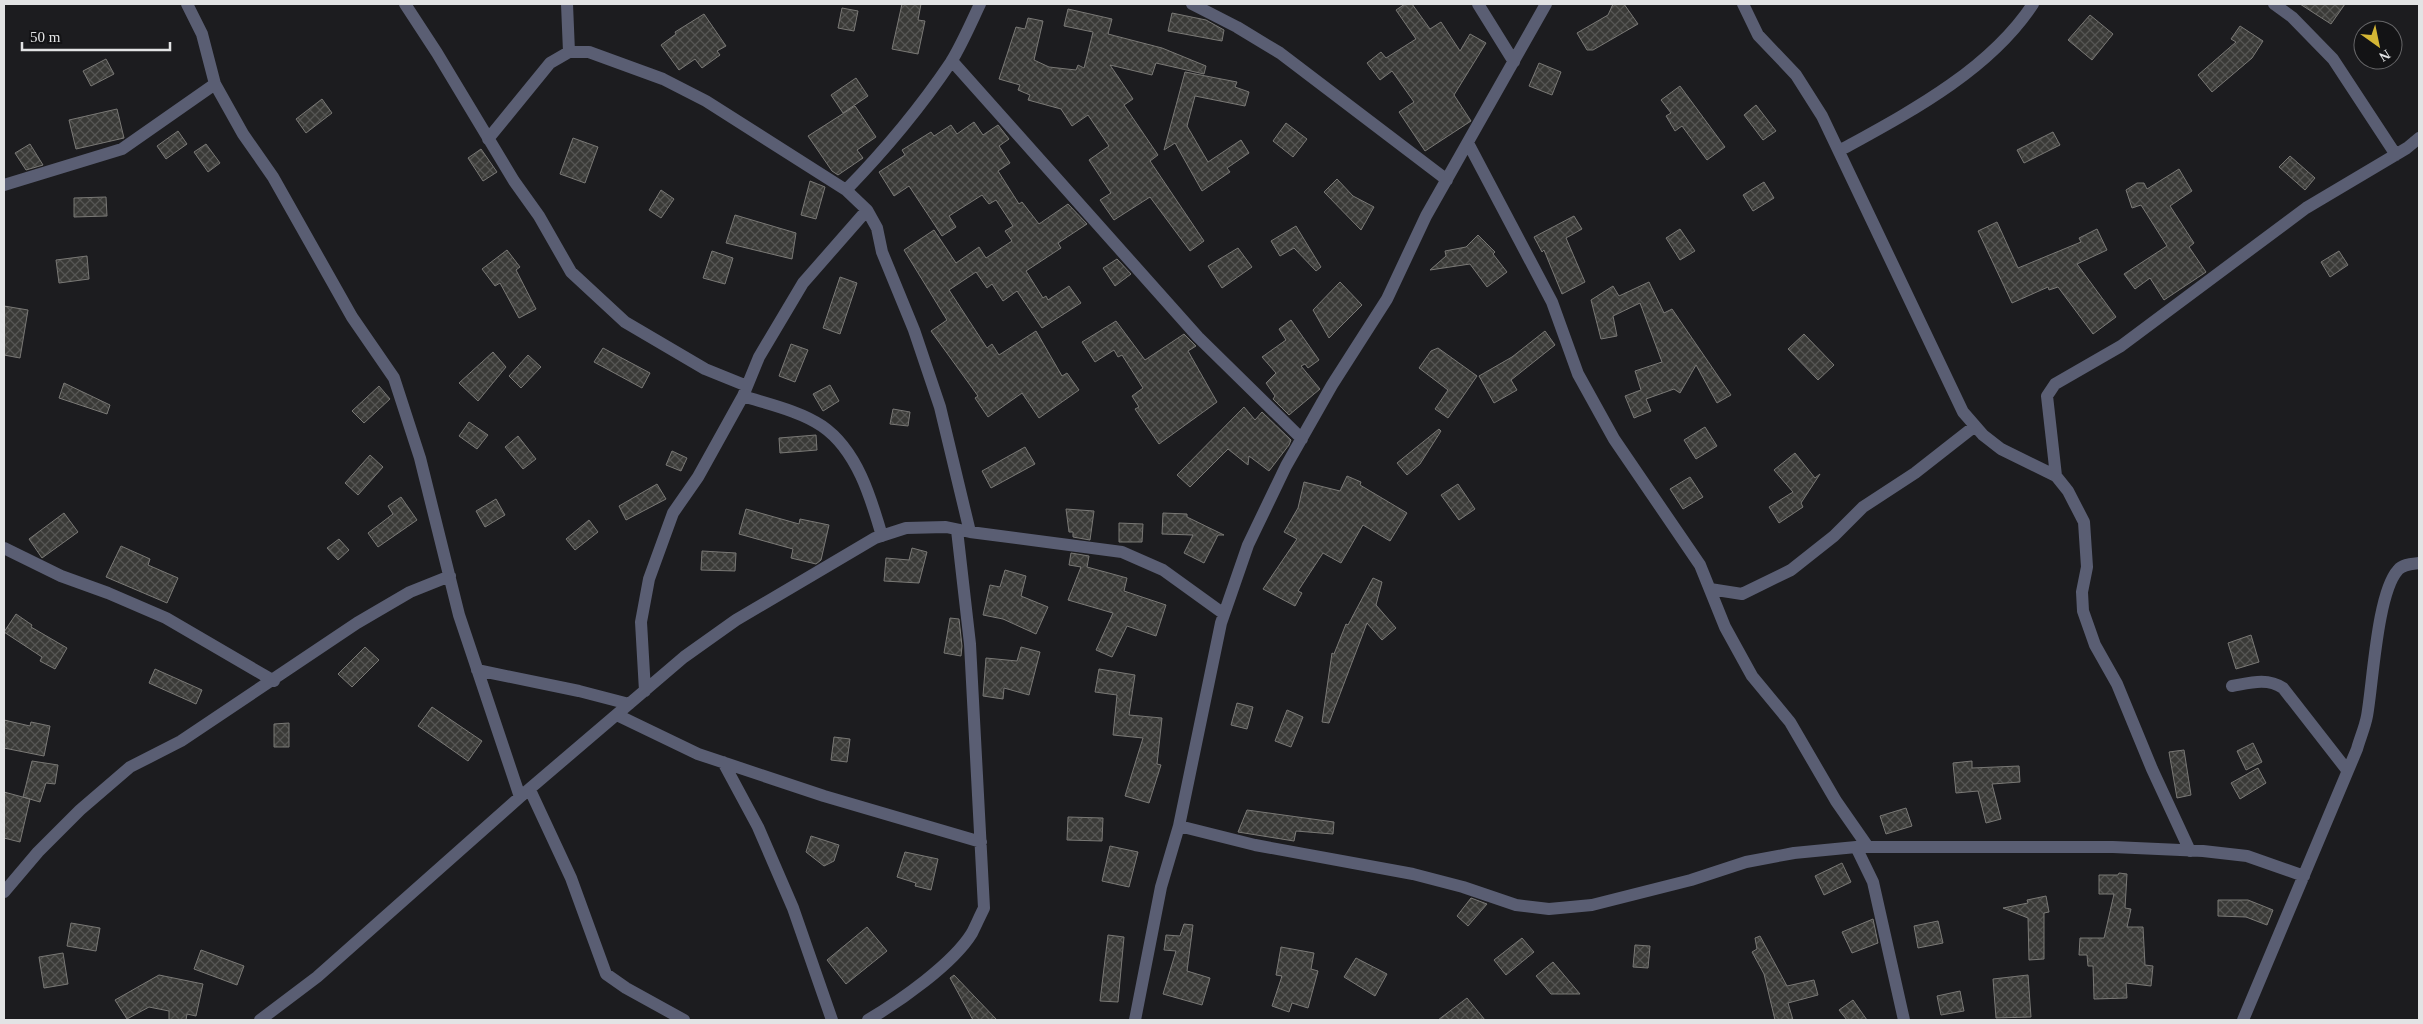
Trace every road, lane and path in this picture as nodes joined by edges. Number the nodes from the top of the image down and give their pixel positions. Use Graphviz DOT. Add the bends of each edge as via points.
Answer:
graph roads {
  1 [pos="188,4"];
  2 [pos="405,4"];
  3 [pos="567,4"];
  4 [pos="980,4"];
  5 [pos="1192,4"];
  6 [pos="1478,4"];
  7 [pos="1546,4"];
  8 [pos="1742,4"];
  9 [pos="2033,4"];
  10 [pos="2274,4"];
  11 [pos="569,52"];
  12 [pos="952,60"];
  13 [pos="1514,62"];
  14 [pos="215,84"];
  15 [pos="2419,138"];
  16 [pos="488,139"];
  17 [pos="1468,143"];
  18 [pos="1839,151"];
  19 [pos="2396,154"];
  20 [pos="1447,180"];
  21 [pos="4,185"];
  22 [pos="846,190"];
  23 [pos="866,210"];
  24 [pos="745,391"];
  25 [pos="1975,426"];
  26 [pos="1302,439"];
  27 [pos="2056,476"];
  28 [pos="963,531"];
  29 [pos="882,536"];
  30 [pos="4,548"];
  31 [pos="2419,563"];
  32 [pos="450,576"];
  33 [pos="1710,589"];
  34 [pos="1224,614"];
  35 [pos="477,670"];
  36 [pos="274,681"];
  37 [pos="2232,686"];
  38 [pos="645,691"];
  39 [pos="630,704"];
  40 [pos="617,715"];
  41 [pos="723,762"];
  42 [pos="2347,770"];
  43 [pos="525,793"];
  44 [pos="1179,826"];
  45 [pos="981,842"];
  46 [pos="1862,847"];
  47 [pos="2190,851"];
  48 [pos="2304,876"];
  49 [pos="4,892"];
  50 [pos="260,1020"];
  51 [pos="684,1020"];
  52 [pos="832,1020"];
  53 [pos="868,1020"];
  54 [pos="1135,1020"];
  55 [pos="1904,1020"];
  56 [pos="2243,1020"];
  1 -- 14 [label="street" via="202,34"];
  2 -- 16 [label="street"];
  3 -- 11 [label="street"];
  4 -- 12 [label="street"];
  5 -- 20 [label="street" via="1280,53"];
  6 -- 13 [label="street"];
  7 -- 13 [label="street"];
  8 -- 18 [label="street" via="1758,35 1796,75"];
  9 -- 18 [label="street" via="1986,59 1887,125"];
  10 -- 19 [label="street" via="2292,17 2333,59"];
  11 -- 16 [label="street" via="550,62"];
  11 -- 22 [label="street" via="589,52 663,79 706,101"];
  12 -- 22 [label="street" via="897,135"];
  12 -- 26 [label="street" via="1198,337"];
  13 -- 17 [label="street"];
  14 -- 21 [label="street" via="122,149"];
  14 -- 32 [label="street" via="243,134 273,177 352,316 394,378 420,458"];
  15 -- 19 [label="street"];
  16 -- 24 [label="street" via="539,216 571,272 593,296 625,322"];
  17 -- 20 [label="street"];
  17 -- 33 [label="street" via="1552,302 1578,374 1614,439 1700,565"];
  18 -- 25 [label="street" via="1942,370 1963,412"];
  19 -- 27 [label="street" via="2306,208 2121,346 2055,384 2047,396"];
  20 -- 26 [label="street" via="1426,216 1387,299"];
  22 -- 23 [label="street"];
  23 -- 24 [label="street" via="804,283 759,358"];
  23 -- 28 [label="street" via="877,228 882,252 914,330 940,407"];
  24 -- 29 [label="street" via="821,426 837,440 869,493"];
  24 -- 38 [label="street" via="698,477 672,513 649,579 641,622"];
  25 -- 27 [label="street" via="2001,449"];
  25 -- 33 [label="street" via="1915,473 1863,507 1834,536 1791,570 1742,594"];
  26 -- 34 [label="street" via="1248,545"];
  27 -- 47 [label="street" via="2084,522 2087,567 2082,592 2083,611 2095,645 2117,684"];
  28 -- 29 [label="street" via="946,527 906,528"];
  28 -- 34 [label="street" via="1122,552 1163,570"];
  28 -- 45 [label="street"];
  29 -- 38 [label="street" via="736,620 684,657"];
  30 -- 36 [label="street" via="61,576 166,618"];
  31 -- 42 [label="street" via="2402,566 2396,571 2389,589 2376,646 2367,717"];
  32 -- 35 [label="street"];
  32 -- 36 [label="street" via="410,592 357,623"];
  33 -- 46 [label="street" via="1725,627 1752,676 1790,722"];
  34 -- 44 [label="street"];
  35 -- 39 [label="street"];
  35 -- 43 [label="street"];
  36 -- 49 [label="street" via="181,741 130,767 80,810"];
  37 -- 42 [label="street" via="2263,681 2283,688"];
  38 -- 39 [label="street"];
  39 -- 40 [label="street"];
  40 -- 41 [label="street" via="698,754"];
  40 -- 43 [label="street"];
  41 -- 45 [label="street" via="898,819"];
  41 -- 52 [label="street" via="758,827 793,908"];
  42 -- 48 [label="street"];
  43 -- 50 [label="street" via="316,977"];
  43 -- 51 [label="street" via="571,878 606,974"];
  44 -- 46 [label="street" via="1255,845 1413,874 1516,905 1549,909 1592,905 1691,880 1746,862 1794,853"];
  44 -- 54 [label="street" via="1161,887"];
  45 -- 53 [label="street" via="984,908 971,934 919,986"];
  46 -- 47 [label="street" via="2113,847"];
  46 -- 55 [label="street"];
  47 -- 48 [label="street" via="2247,856"];
  48 -- 56 [label="street"];
}
